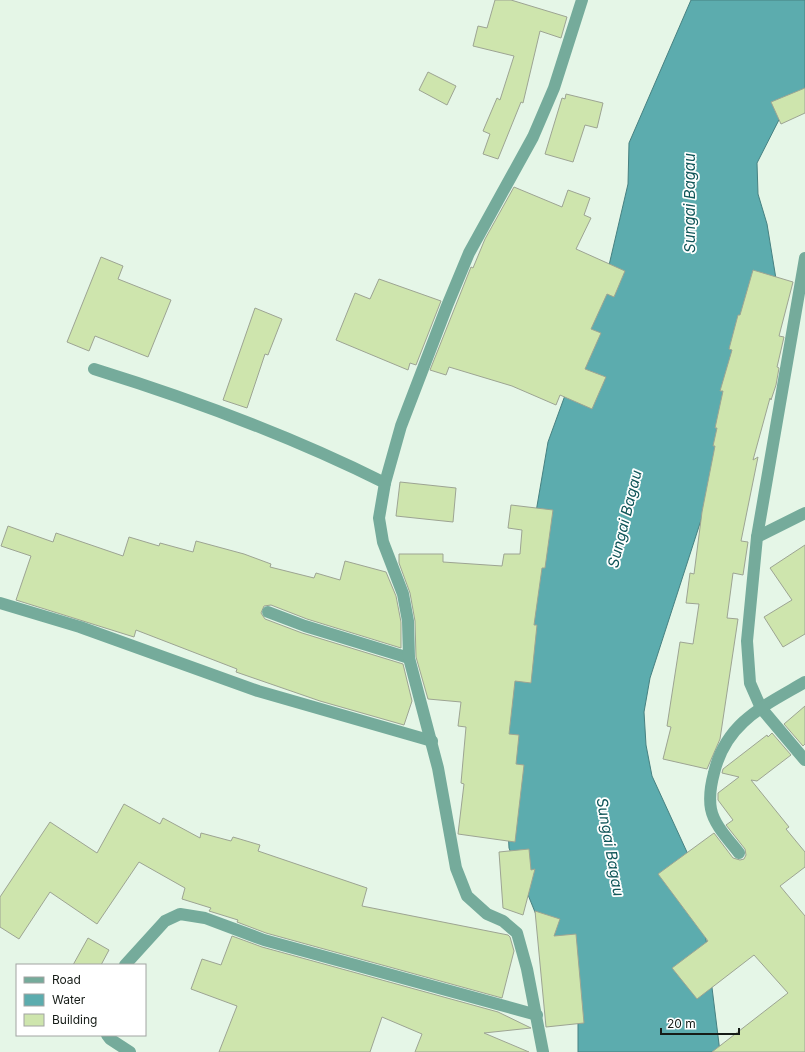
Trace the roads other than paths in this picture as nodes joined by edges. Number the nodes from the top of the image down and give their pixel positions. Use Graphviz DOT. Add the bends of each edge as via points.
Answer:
graph roads {
  1 [pos="582,0"];
  2 [pos="805,258"];
  3 [pos="94,369"];
  4 [pos="385,483"];
  5 [pos="805,513"];
  6 [pos="757,538"];
  7 [pos="0,603"];
  8 [pos="268,612"];
  9 [pos="409,658"];
  10 [pos="805,682"];
  11 [pos="761,708"];
  12 [pos="432,742"];
  13 [pos="805,760"];
  14 [pos="738,853"];
  15 [pos="126,964"];
  16 [pos="537,1015"];
  17 [pos="108,1036"];
  18 [pos="130,1052"];
  19 [pos="542,1052"];
  1 -- 4 [label="street" via="554,88 536,130 469,253 447,306 401,426"];
  2 -- 6 [label="street"];
  3 -- 4 [label="street" via="273,431"];
  4 -- 9 [label="street" via="379,518 383,542 403,594 408,621"];
  5 -- 6 [label="street"];
  6 -- 11 [label="street" via="747,641 750,683"];
  7 -- 12 [label="street" via="80,627 258,691"];
  8 -- 9 [label="street"];
  9 -- 12 [label="street"];
  10 -- 11 [label="street"];
  11 -- 13 [label="street"];
  11 -- 14 [label="street" via="736,727 724,744 712,780 711,810"];
  12 -- 16 [label="street" via="456,868 467,896 487,914 503,921 517,933"];
  15 -- 16 [label="street" via="165,921 180,914 205,918 264,940"];
  16 -- 19 [label="street"];
  17 -- 18 [label="street"];
}
